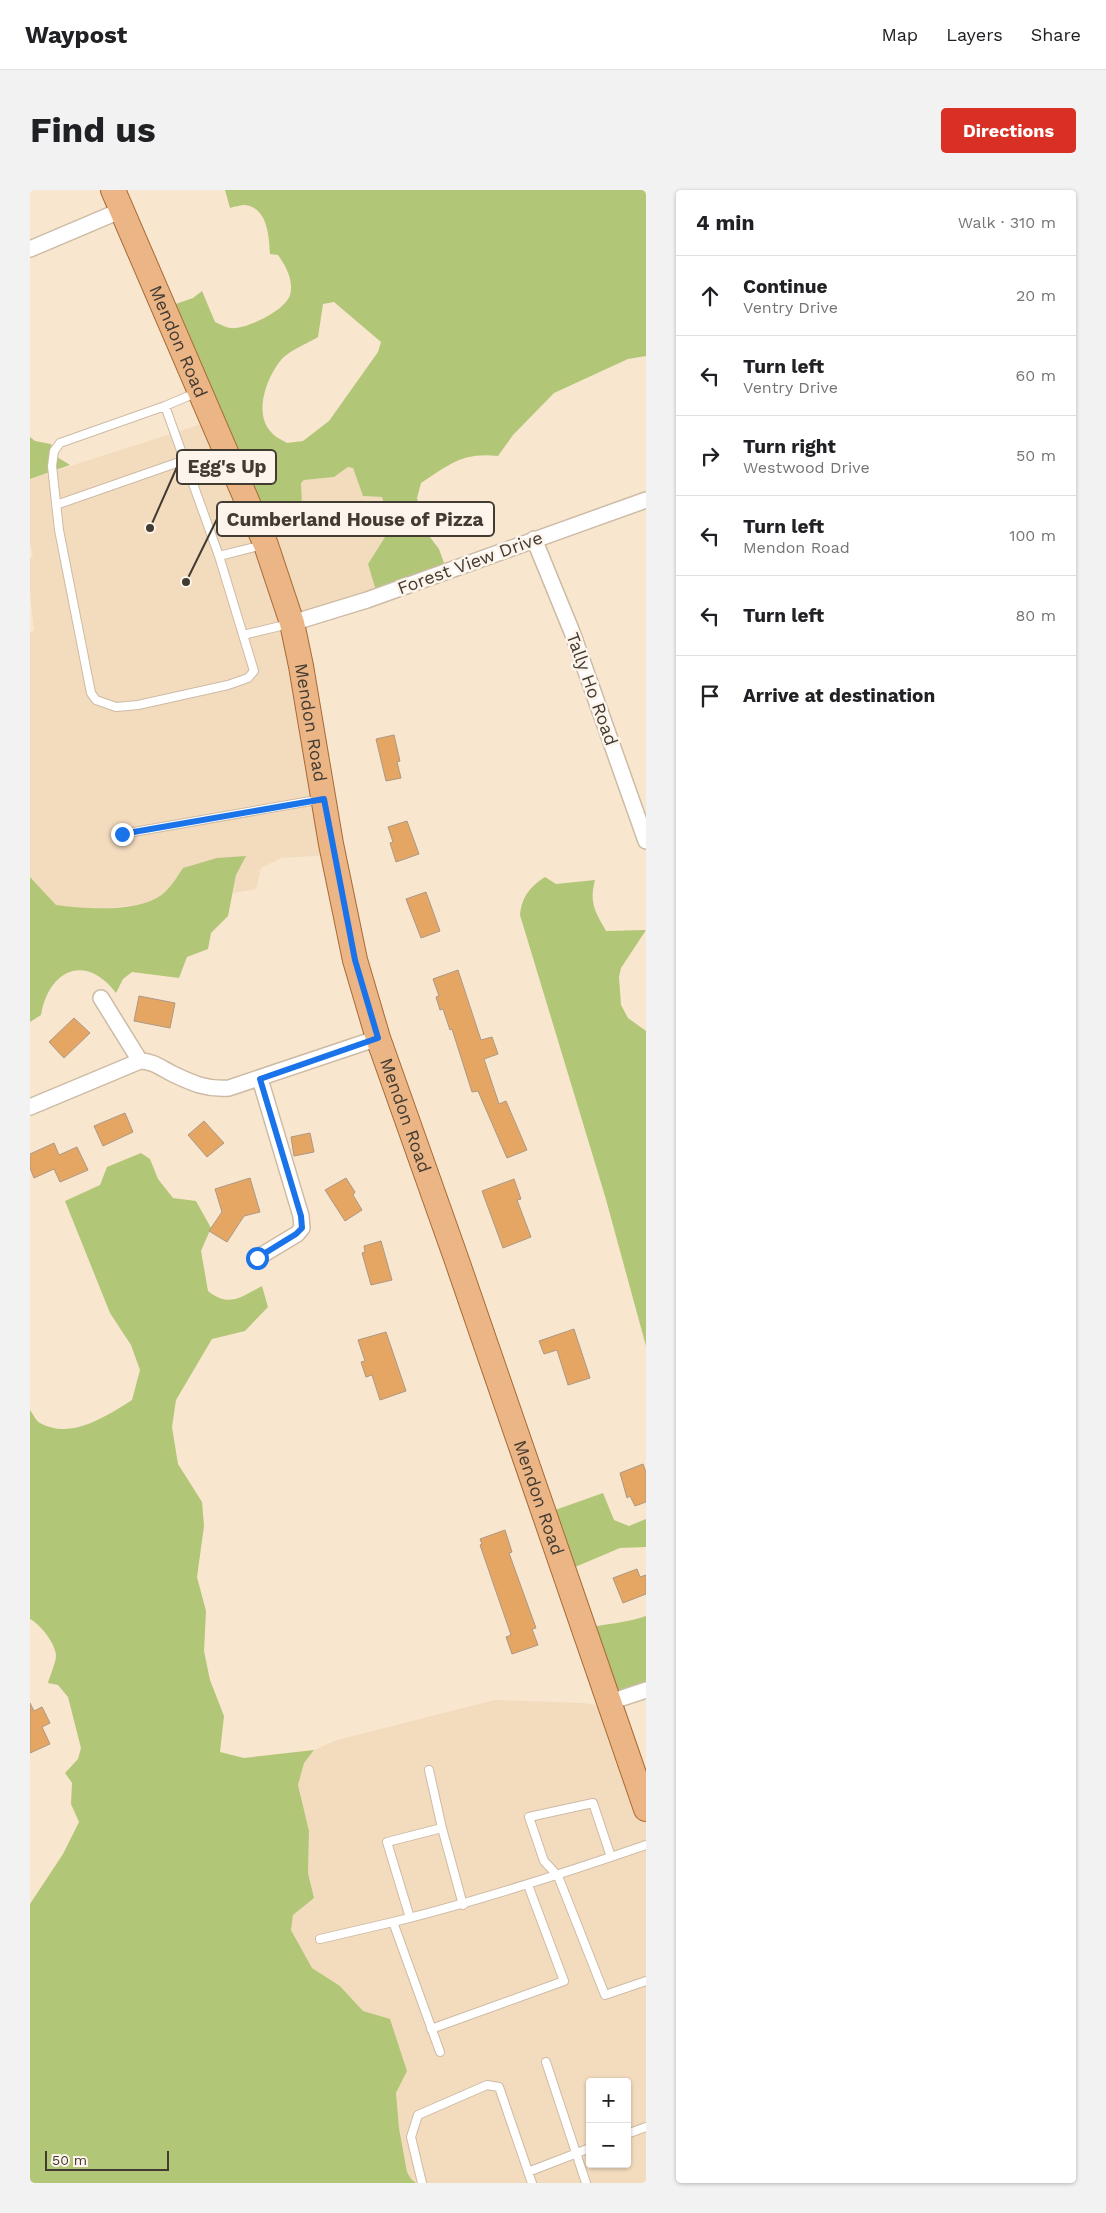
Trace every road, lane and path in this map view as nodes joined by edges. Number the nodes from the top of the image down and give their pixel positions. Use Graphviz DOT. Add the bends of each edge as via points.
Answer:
graph roads {
  1 [pos="118,200"];
  2 [pos="30,248"];
  3 [pos="200,391"];
  4 [pos="165,406"];
  5 [pos="186,460"];
  6 [pos="646,500"];
  7 [pos="56,505"];
  8 [pos="534,539"];
  9 [pos="266,545"];
  10 [pos="219,556"];
  11 [pos="292,623"];
  12 [pos="243,635"];
  13 [pos="324,799"];
  14 [pos="122,834"];
  15 [pos="646,841"];
  16 [pos="101,998"];
  17 [pos="378,1038"];
  18 [pos="140,1061"];
  19 [pos="260,1079"];
  20 [pos="30,1107"];
  21 [pos="257,1258"];
  22 [pos="646,1690"];
  23 [pos="610,1702"];
  24 [pos="429,1770"];
  25 [pos="646,1809"];
  26 [pos="442,1828"];
  27 [pos="646,1845"];
  28 [pos="611,1857"];
  29 [pos="558,1876"];
  30 [pos="528,1885"];
  31 [pos="463,1905"];
  32 [pos="410,1918"];
  33 [pos="393,1922"];
  34 [pos="320,1939"];
  35 [pos="646,1981"];
  36 [pos="431,2029"];
  37 [pos="440,2052"];
  38 [pos="546,2062"];
  39 [pos="646,2127"];
  40 [pos="631,2133"];
  41 [pos="586,2150"];
  42 [pos="576,2154"];
  43 [pos="528,2172"];
  44 [pos="422,2183"];
  45 [pos="532,2183"];
  46 [pos="586,2183"];
  1 -- 2 [label="street"];
  1 -- 3 [label="main road, Mendon Road"];
  3 -- 4 [label="lane"];
  3 -- 9 [label="main road, Mendon Road"];
  4 -- 5 [label="lane"];
  4 -- 7 [label="lane" via="60,443 54,451 52,466"];
  5 -- 7 [label="lane"];
  5 -- 10 [label="lane"];
  6 -- 8 [label="street, Forest View Drive"];
  7 -- 12 [label="lane" via="91,693 96,700 116,707 138,705 248,678 254,671"];
  8 -- 11 [label="street, Forest View Drive" via="367,600"];
  8 -- 15 [label="street, Tally Ho Road" via="572,632"];
  9 -- 10 [label="lane"];
  9 -- 11 [label="main road, Mendon Road"];
  10 -- 12 [label="lane"];
  11 -- 12 [label="lane"];
  11 -- 13 [label="main road, Mendon Road"];
  13 -- 14 [label="lane"];
  13 -- 17 [label="main road, Mendon Road" via="355,960"];
  16 -- 18 [label="street"];
  17 -- 19 [label="street"];
  17 -- 23 [label="main road, Mendon Road"];
  18 -- 19 [label="street" via="150,1061 212,1090"];
  18 -- 20 [label="street"];
  19 -- 21 [label="street" via="302,1228"];
  22 -- 23 [label="street"];
  23 -- 25 [label="main road, Mendon Road"];
  24 -- 26 [label="lane"];
  26 -- 31 [label="lane"];
  26 -- 32 [label="lane" via="387,1842"];
  27 -- 28 [label="lane"];
  28 -- 29 [label="lane"];
  28 -- 29 [label="lane" via="593,1803 529,1817 544,1862"];
  29 -- 30 [label="lane"];
  29 -- 35 [label="lane" via="605,1995"];
  30 -- 31 [label="lane"];
  30 -- 36 [label="lane" via="564,1980"];
  31 -- 32 [label="lane"];
  32 -- 33 [label="lane"];
  33 -- 34 [label="lane"];
  33 -- 36 [label="lane"];
  36 -- 37 [label="lane"];
  38 -- 42 [label="lane"];
  39 -- 40 [label="lane"];
  41 -- 42 [label="lane"];
  42 -- 43 [label="lane"];
  42 -- 46 [label="lane"];
  43 -- 44 [label="lane" via="499,2087 487,2085 418,2114 411,2137"];
  43 -- 45 [label="lane"];
}
